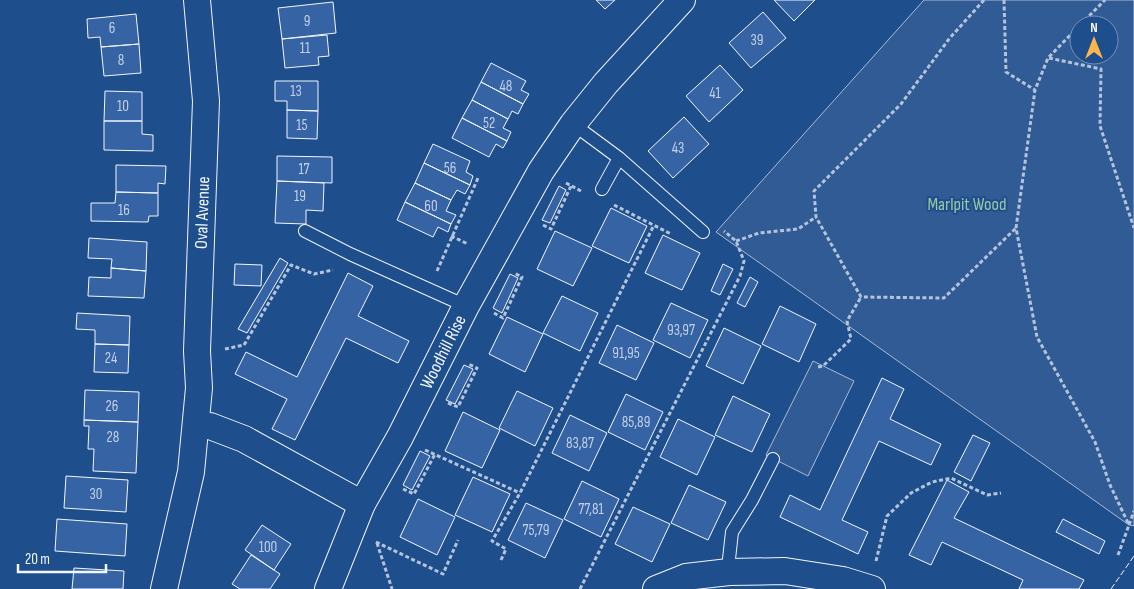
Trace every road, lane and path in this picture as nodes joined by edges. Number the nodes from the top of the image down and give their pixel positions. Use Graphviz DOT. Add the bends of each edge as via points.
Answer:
graph roads {
  1 [pos="197,0"];
  2 [pos="682,0"];
  3 [pos="984,0"];
  4 [pos="1004,0"];
  5 [pos="1105,0"];
  6 [pos="1091,15"];
  7 [pos="1069,37"];
  8 [pos="1048,58"];
  9 [pos="1035,90"];
  10 [pos="574,124"];
  11 [pos="619,158"];
  12 [pos="541,172"];
  13 [pos="478,178"];
  14 [pos="602,189"];
  15 [pos="589,194"];
  16 [pos="612,205"];
  17 [pos="816,217"];
  18 [pos="654,225"];
  19 [pos="1016,228"];
  20 [pos="1134,228"];
  21 [pos="305,231"];
  22 [pos="704,232"];
  23 [pos="451,236"];
  24 [pos="678,238"];
  25 [pos="736,241"];
  26 [pos="471,246"];
  27 [pos="350,254"];
  28 [pos="438,267"];
  29 [pos="861,297"];
  30 [pos="466,306"];
  31 [pos="197,351"];
  32 [pos="818,367"];
  33 [pos="196,424"];
  34 [pos="400,438"];
  35 [pos="773,459"];
  36 [pos="520,493"];
  37 [pos="1001,493"];
  38 [pos="362,504"];
  39 [pos="1134,511"];
  40 [pos="1129,525"];
  41 [pos="352,529"];
  42 [pos="458,540"];
  43 [pos="377,542"];
  44 [pos="1118,554"];
  45 [pos="501,560"];
  46 [pos="729,572"];
  47 [pos="874,579"];
  48 [pos="164,589"];
  49 [pos="328,589"];
  50 [pos="392,589"];
  51 [pos="580,589"];
  52 [pos="656,589"];
  1 -- 31 [label="street, Oval Avenue" via="206,101"];
  2 -- 10 [label="street, Woodhill Rise" via="606,83"];
  3 -- 17 [label="path" via="949,39 902,104 814,191"];
  4 -- 9 [label="path" via="1006,72"];
  5 -- 6 [label="path"];
  7 -- 8 [label="path"];
  8 -- 9 [label="path"];
  8 -- 20 [label="path" via="1101,69 1100,126"];
  9 -- 19 [label="path"];
  10 -- 11 [label="lane"];
  10 -- 12 [label="street, Woodhill Rise"];
  11 -- 14 [label="lane"];
  11 -- 22 [label="lane"];
  12 -- 15 [label="path"];
  12 -- 30 [label="street, Woodhill Rise"];
  13 -- 23 [label="path"];
  16 -- 18 [label="path"];
  17 -- 25 [label="path" via="798,228 758,233"];
  17 -- 29 [label="path"];
  18 -- 24 [label="path"];
  18 -- 36 [label="path"];
  19 -- 29 [label="path" via="944,298"];
  19 -- 40 [label="path" via="1037,337 1095,442"];
  21 -- 27 [label="lane"];
  22 -- 25 [label="path" via="717,227"];
  23 -- 26 [label="path"];
  23 -- 28 [label="path"];
  25 -- 51 [label="path" via="744,261 740,276"];
  27 -- 30 [label="lane"];
  27 -- 31 [label="path" via="340,268 327,272 314,274 291,265 244,345"];
  29 -- 32 [label="path" via="847,321 851,339"];
  30 -- 34 [label="street, Woodhill Rise"];
  31 -- 33 [label="street, Oval Avenue" via="199,388"];
  33 -- 38 [label="street" via="244,439"];
  33 -- 48 [label="street, Oval Avenue" via="191,472"];
  34 -- 36 [label="path"];
  34 -- 38 [label="street, Woodhill Rise"];
  35 -- 46 [label="lane" via="732,532"];
  36 -- 45 [label="path" via="492,541 506,549"];
  37 -- 47 [label="path" via="987,496 951,478 932,482 912,493 887,516"];
  38 -- 41 [label="street, Woodhill Rise"];
  39 -- 40 [label="path"];
  40 -- 44 [label="path"];
  41 -- 43 [label="path"];
  41 -- 49 [label="street, Woodhill Rise"];
  42 -- 43 [label="path" via="443,574"];
  43 -- 50 [label="path"];
  46 -- 47 [label="street" via="785,571 843,580"];
  46 -- 52 [label="street" via="686,577"];
}
